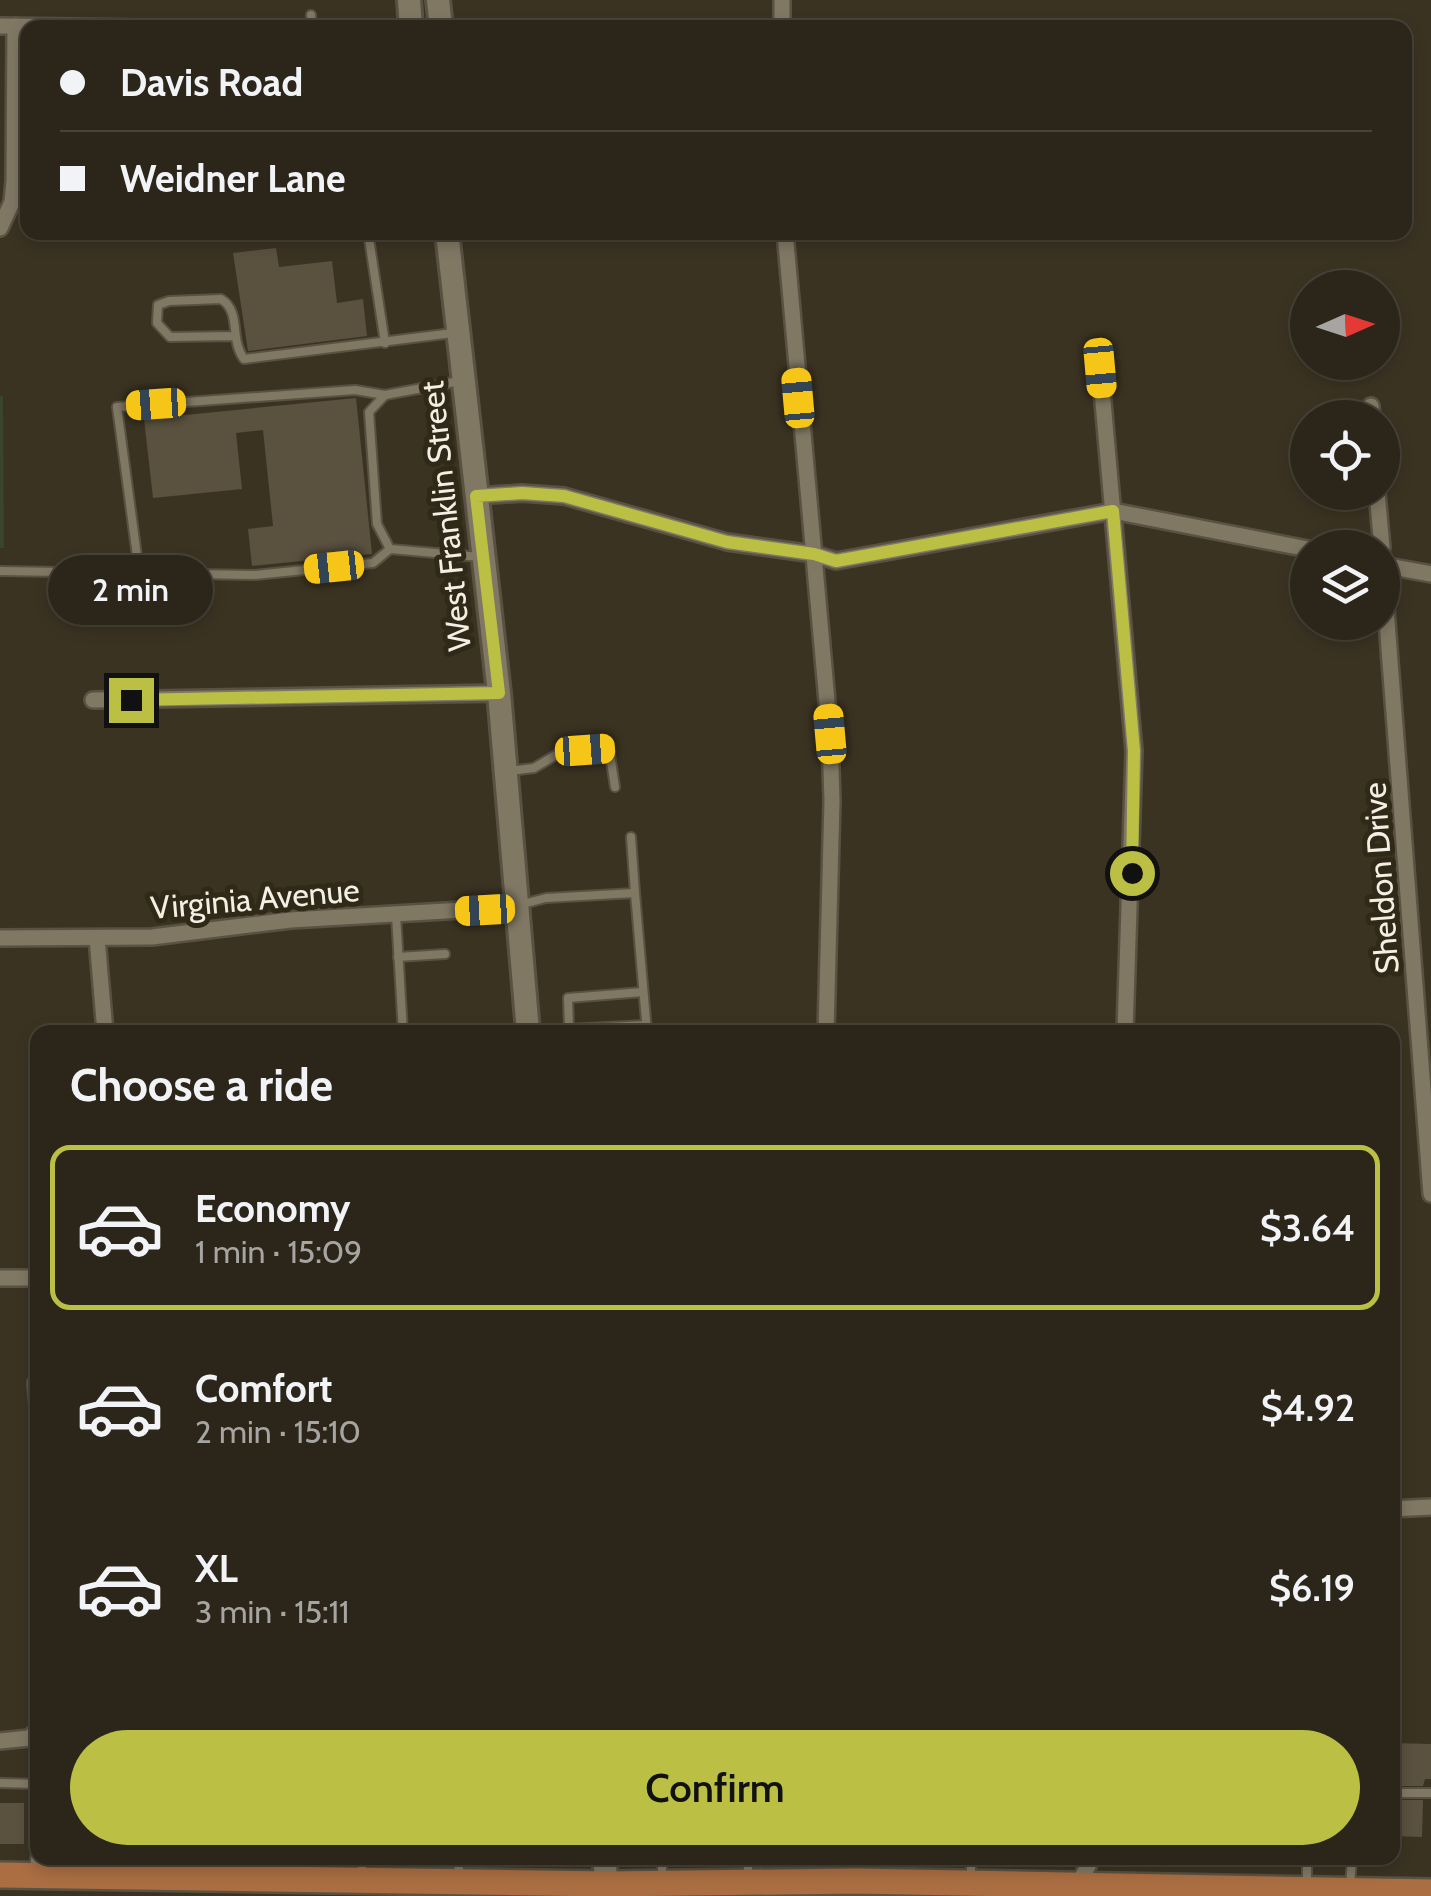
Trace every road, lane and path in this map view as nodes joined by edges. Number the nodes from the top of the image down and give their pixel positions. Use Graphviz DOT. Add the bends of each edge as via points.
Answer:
graph roads {
  1 [pos="311,15"];
  2 [pos="311,20"];
  3 [pos="8,26"];
  4 [pos="0,228"];
  5 [pos="369,240"];
  6 [pos="449,240"];
  7 [pos="786,240"];
  8 [pos="458,332"];
  9 [pos="234,336"];
  10 [pos="384,343"];
  11 [pos="1100,368"];
  12 [pos="464,380"];
  13 [pos="384,395"];
  14 [pos="476,496"];
  15 [pos="1113,511"];
  16 [pos="1290,545"];
  17 [pos="390,548"];
  18 [pos="814,554"];
  19 [pos="481,557"];
  20 [pos="1400,566"];
  21 [pos="138,571"];
  22 [pos="0,572"];
  23 [pos="1431,574"];
  24 [pos="1389,640"];
  25 [pos="499,693"];
  26 [pos="93,700"];
  27 [pos="505,771"];
  28 [pos="614,787"];
  29 [pos="630,837"];
  30 [pos="635,893"];
  31 [pos="515,907"];
  32 [pos="396,915"];
  33 [pos="0,938"];
  34 [pos="97,938"];
  35 [pos="445,954"];
  36 [pos="398,956"];
  37 [pos="643,992"];
  38 [pos="105,1025"];
  39 [pos="402,1025"];
  40 [pos="527,1025"];
  41 [pos="569,1025"];
  42 [pos="646,1025"];
  43 [pos="826,1025"];
  44 [pos="1125,1025"];
  45 [pos="1431,1194"];
  46 [pos="0,1278"];
  47 [pos="30,1278"];
  48 [pos="1431,1507"];
  49 [pos="1400,1509"];
  50 [pos="30,1737"];
  51 [pos="0,1741"];
  52 [pos="0,1783"];
  53 [pos="30,1784"];
  54 [pos="1400,1793"];
  55 [pos="1431,1793"];
  56 [pos="35,1865"];
  57 [pos="605,1865"];
  58 [pos="971,1865"];
  59 [pos="1089,1865"];
  60 [pos="1309,1865"];
  61 [pos="1352,1865"];
  62 [pos="81,1866"];
  63 [pos="133,1867"];
  64 [pos="187,1867"];
  65 [pos="459,1869"];
  66 [pos="662,1870"];
  67 [pos="0,1875"];
  68 [pos="34,1875"];
  69 [pos="358,1878"];
  70 [pos="744,1880"];
  71 [pos="971,1884"];
  72 [pos="239,1887"];
  73 [pos="282,1887"];
  74 [pos="496,1889"];
  75 [pos="608,1890"];
  76 [pos="1350,1890"];
  77 [pos="1018,1891"];
  78 [pos="1076,1891"];
  79 [pos="1146,1891"];
  80 [pos="1182,1892"];
  81 [pos="1220,1892"];
  82 [pos="1252,1892"];
  83 [pos="1318,1892"];
  84 [pos="1429,1893"];
  85 [pos="1389,1894"];
  1 -- 2 [label="lane"];
  3 -- 4 [label="street" via="14,182"];
  5 -- 10 [label="lane"];
  6 -- 8 [label="main road, West Franklin Street"];
  7 -- 18 [label="street"];
  8 -- 10 [label="lane"];
  8 -- 12 [label="main road, West Franklin Street"];
  9 -- 9 [label="lane" via="170,337 157,324 158,305 221,299 231,307"];
  9 -- 10 [label="lane" via="244,359"];
  11 -- 15 [label="street"];
  12 -- 13 [label="lane"];
  12 -- 14 [label="main road, West Franklin Street"];
  13 -- 17 [label="lane" via="369,412 377,524"];
  13 -- 21 [label="lane" via="356,390 117,408"];
  14 -- 18 [label="street" via="564,496 727,542"];
  14 -- 19 [label="main road, West Franklin Street"];
  15 -- 16 [label="street"];
  15 -- 18 [label="street" via="836,561"];
  15 -- 44 [label="street" via="1136,793"];
  17 -- 19 [label="lane"];
  17 -- 21 [label="lane" via="373,563 255,575"];
  18 -- 43 [label="street" via="832,801"];
  19 -- 25 [label="main road, West Franklin Street"];
  20 -- 23 [label="street"];
  21 -- 22 [label="lane"];
  24 -- 45 [label="street, Sheldon Drive"];
  25 -- 26 [label="street"];
  25 -- 27 [label="main road, West Franklin Street"];
  27 -- 28 [label="lane" via="534,768 562,752 609,748"];
  27 -- 31 [label="main road, West Franklin Street"];
  29 -- 30 [label="lane"];
  30 -- 31 [label="lane" via="546,898"];
  30 -- 37 [label="lane"];
  31 -- 32 [label="street, Virginia Avenue"];
  31 -- 40 [label="main road, West Franklin Street"];
  32 -- 34 [label="street, Virginia Avenue"];
  32 -- 36 [label="lane"];
  33 -- 34 [label="street, Virginia Avenue"];
  34 -- 38 [label="street"];
  35 -- 36 [label="lane"];
  36 -- 39 [label="lane"];
  37 -- 41 [label="lane" via="568,998"];
  37 -- 42 [label="lane"];
  46 -- 47 [label="street"];
  48 -- 49 [label="street"];
  50 -- 51 [label="street"];
  52 -- 53 [label="lane"];
  54 -- 55 [label="lane"];
  56 -- 68 [label="lane"];
  57 -- 75 [label="main road"];
  58 -- 71 [label="lane"];
  59 -- 78 [label="street"];
  60 -- 83 [label="lane"];
  61 -- 76 [label="lane"];
  62 -- 63 [label="main road"];
  62 -- 68 [label="main road"];
  63 -- 64 [label="main road"];
  64 -- 72 [label="main road"];
  65 -- 69 [label="main road"];
  65 -- 74 [label="main road"];
  66 -- 70 [label="main road"];
  66 -- 75 [label="main road"];
  67 -- 68 [label="main road"];
  69 -- 73 [label="main road"];
  70 -- 71 [label="main road"];
  71 -- 77 [label="main road"];
  72 -- 73 [label="main road"];
  74 -- 75 [label="main road"];
  76 -- 83 [label="main road"];
  76 -- 85 [label="main road"];
  77 -- 78 [label="main road"];
  78 -- 79 [label="main road"];
  79 -- 80 [label="main road"];
  80 -- 81 [label="main road"];
  81 -- 82 [label="main road"];
  82 -- 83 [label="main road"];
  84 -- 85 [label="main road"];
}
